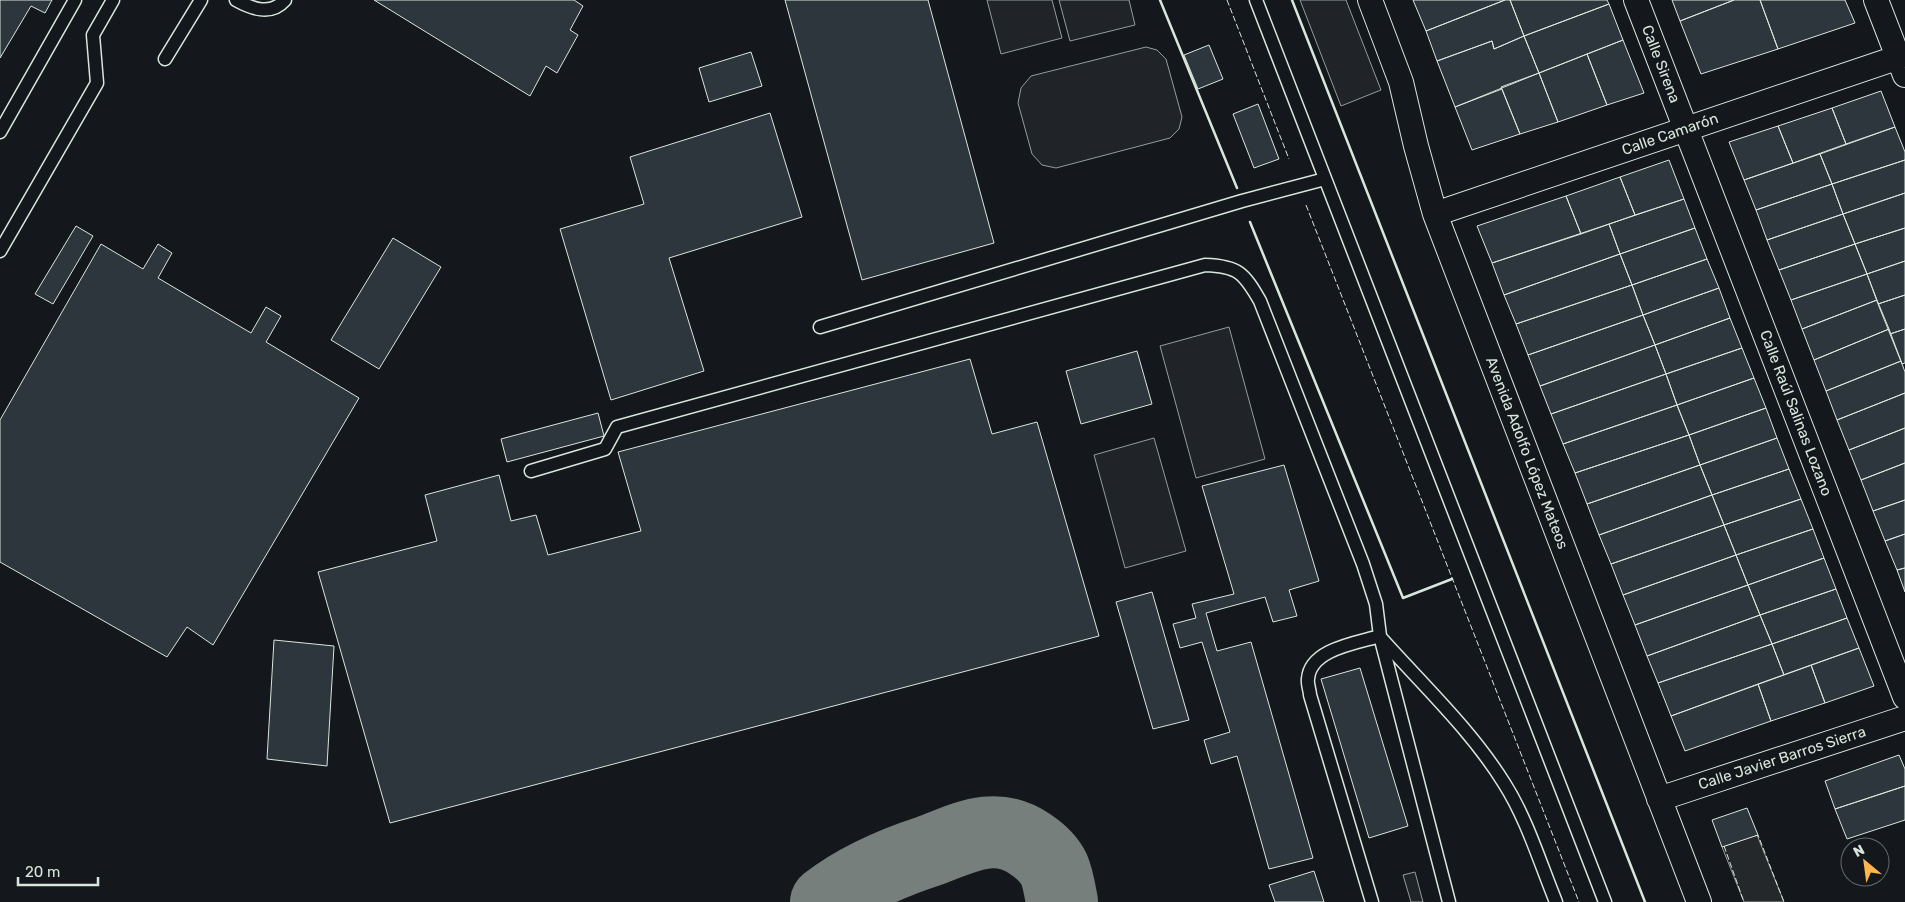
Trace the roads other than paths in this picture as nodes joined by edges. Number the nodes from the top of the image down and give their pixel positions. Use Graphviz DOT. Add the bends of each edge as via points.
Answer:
graph roads {
  1 [pos="75,0"];
  2 [pos="113,0"];
  3 [pos="201,0"];
  4 [pos="236,0"];
  5 [pos="285,0"];
  6 [pos="1256,0"];
  7 [pos="1370,0"];
  8 [pos="1636,0"];
  9 [pos="1876,0"];
  10 [pos="165,59"];
  11 [pos="1903,62"];
  12 [pos="1686,129"];
  13 [pos="0,132"];
  14 [pos="1325,179"];
  15 [pos="1435,214"];
  16 [pos="0,251"];
  17 [pos="820,326"];
  18 [pos="531,471"];
  19 [pos="1380,636"];
  20 [pos="1905,697"];
  21 [pos="1905,718"];
  22 [pos="1659,799"];
  23 [pos="1372,902"];
  24 [pos="1449,902"];
  25 [pos="1556,902"];
  26 [pos="1605,902"];
  27 [pos="1699,902"];
  1 -- 13 [label="lane"];
  2 -- 16 [label="lane" via="93,35 97,83"];
  3 -- 10 [label="lane"];
  4 -- 5 [label="lane" via="252,9 269,10"];
  6 -- 14 [label="lane"];
  7 -- 15 [label="street, Avenida Adolfo López Mateos" via="1401,82"];
  8 -- 12 [label="street, Calle Sirena"];
  9 -- 11 [label="street"];
  11 -- 12 [label="street, Calle Camarón"];
  12 -- 15 [label="street, Calle Camarón"];
  12 -- 20 [label="street, Calle Raúl Salinas Lozano"];
  14 -- 17 [label="lane"];
  14 -- 26 [label="lane"];
  15 -- 22 [label="street, Avenida Adolfo López Mateos"];
  18 -- 19 [label="lane" via="605,449 617,427 702,402 1205,265 1228,266 1248,280 1260,301 1364,564 1376,604"];
  19 -- 23 [label="lane" via="1326,654 1314,664 1308,678 1310,695"];
  19 -- 24 [label="lane"];
  19 -- 25 [label="lane" via="1482,750 1524,821"];
  21 -- 22 [label="street, Calle Javier Barros Sierra"];
  22 -- 27 [label="street, Avenida Adolfo López Mateos"];
}
